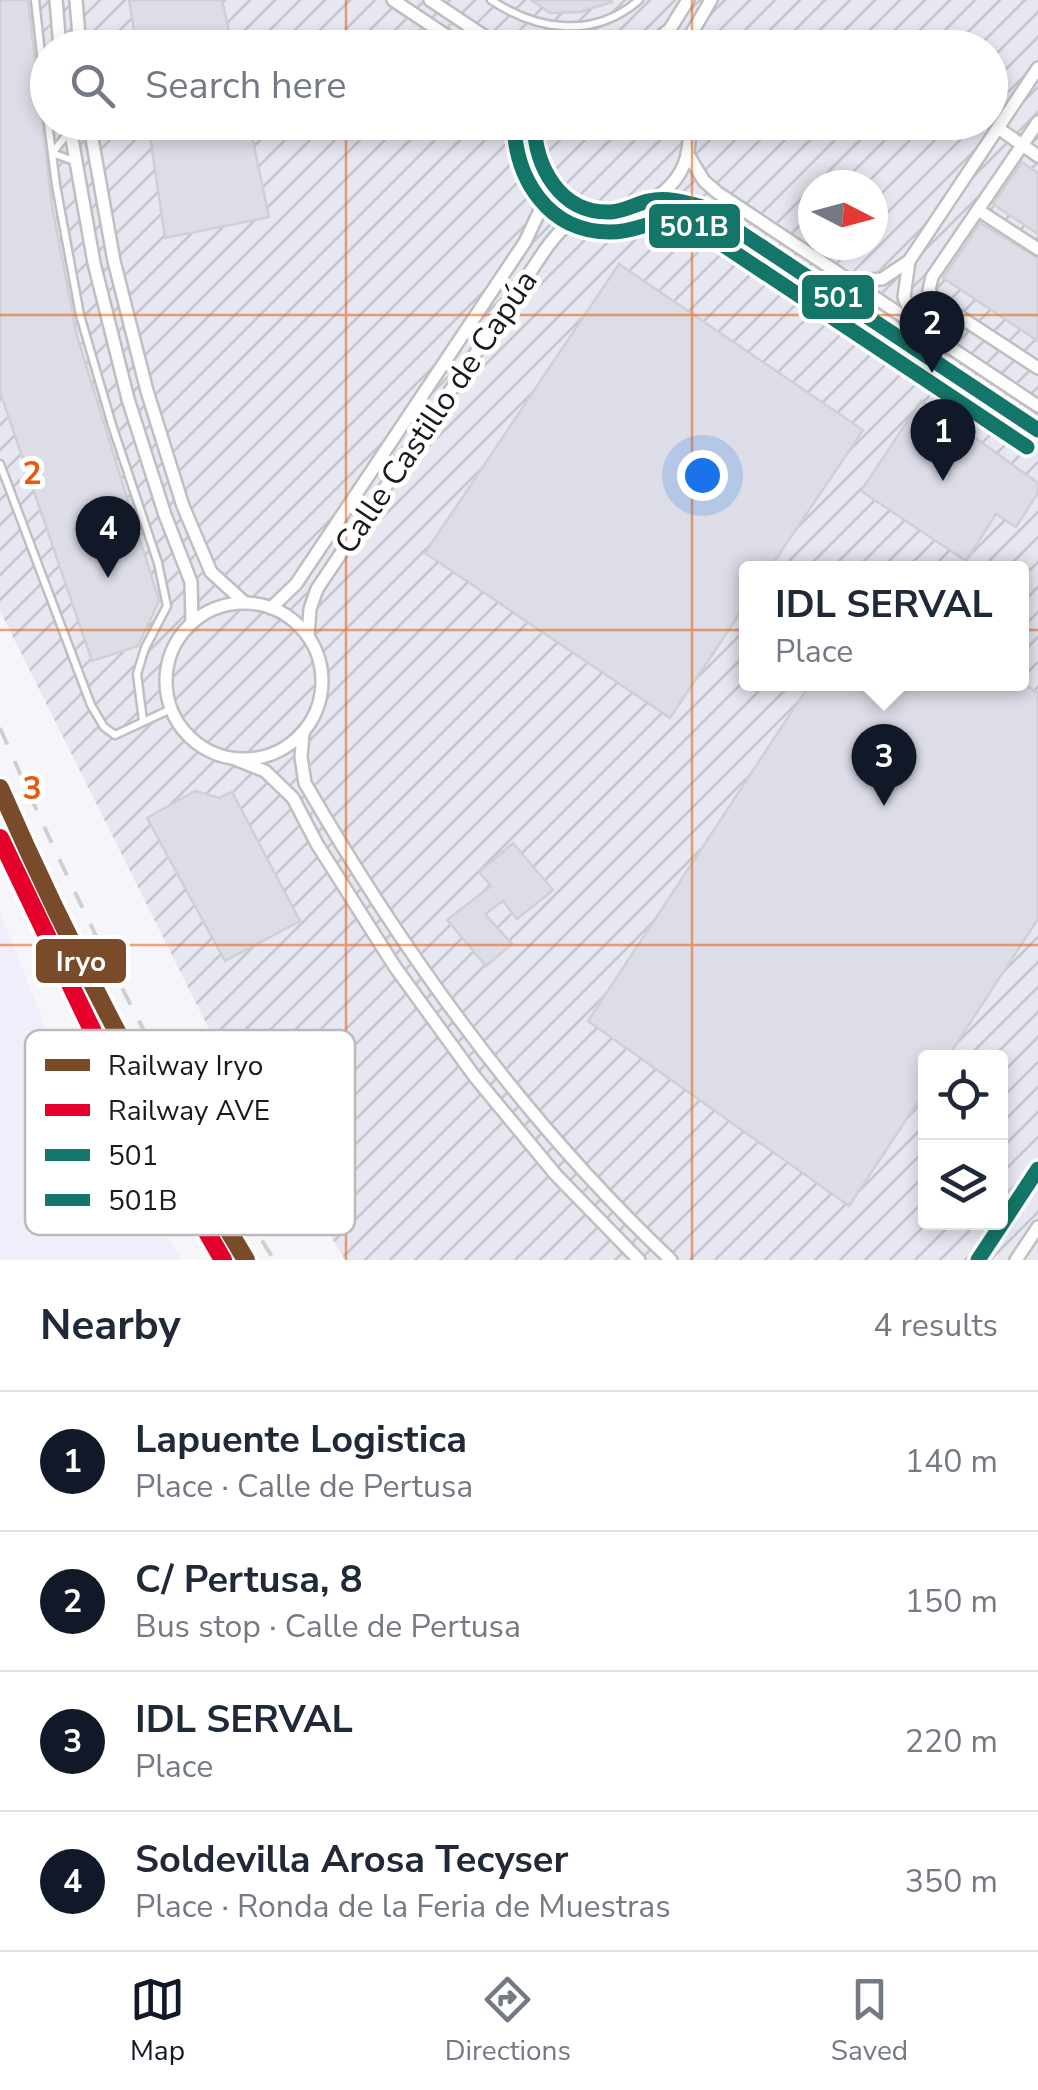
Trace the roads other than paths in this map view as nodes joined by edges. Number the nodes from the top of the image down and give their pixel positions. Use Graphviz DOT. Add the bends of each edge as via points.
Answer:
graph roads {
  1 [pos="34,0"];
  2 [pos="56,0"];
  3 [pos="76,0"];
  4 [pos="393,0"];
  5 [pos="491,0"];
  6 [pos="639,0"];
  7 [pos="688,0"];
  8 [pos="711,0"];
  9 [pos="439,2"];
  10 [pos="38,30"];
  11 [pos="58,30"];
  12 [pos="78,30"];
  13 [pos="438,30"];
  14 [pos="477,30"];
  15 [pos="669,30"];
  16 [pos="694,30"];
  17 [pos="1038,68"];
  18 [pos="1008,113"];
  19 [pos="1038,122"];
  20 [pos="1008,136"];
  21 [pos="50,140"];
  22 [pos="61,140"];
  23 [pos="72,140"];
  24 [pos="93,140"];
  25 [pos="535,140"];
  26 [pos="687,140"];
  27 [pos="990,140"];
  28 [pos="1022,146"];
  29 [pos="687,152"];
  30 [pos="52,153"];
  31 [pos="1038,156"];
  32 [pos="75,161"];
  33 [pos="544,175"];
  34 [pos="654,200"];
  35 [pos="978,210"];
  36 [pos="594,211"];
  37 [pos="1038,250"];
  38 [pos="909,261"];
  39 [pos="851,281"];
  40 [pos="953,312"];
  41 [pos="916,324"];
  42 [pos="935,337"];
  43 [pos="1038,368"];
  44 [pos="1038,406"];
  45 [pos="1038,430"];
  46 [pos="0,464"];
  47 [pos="246,603"];
  48 [pos="271,608"];
  49 [pos="192,622"];
  50 [pos="308,636"];
  51 [pos="171,709"];
  52 [pos="143,722"];
  53 [pos="303,734"];
  54 [pos="237,760"];
  55 [pos="1038,1169"];
  56 [pos="1038,1227"];
  57 [pos="639,1260"];
  58 [pos="671,1260"];
  59 [pos="978,1260"];
  60 [pos="1016,1260"];
  1 -- 10 [label="lane"];
  2 -- 11 [label="street"];
  3 -- 12 [label="street"];
  4 -- 13 [label="street"];
  5 -- 6 [label="lane" via="512,14 572,28 614,18"];
  7 -- 15 [label="street"];
  8 -- 16 [label="street"];
  9 -- 14 [label="street"];
  17 -- 18 [label="street"];
  19 -- 28 [label="street"];
  20 -- 28 [label="street"];
  21 -- 30 [label="lane"];
  22 -- 30 [label="lane"];
  23 -- 32 [label="street"];
  24 -- 47 [label="street" via="114,261 183,506 211,572"];
  25 -- 33 [label="street"];
  26 -- 29 [label="street"];
  27 -- 38 [label="street"];
  28 -- 31 [label="street"];
  28 -- 35 [label="street"];
  29 -- 34 [label="street"];
  29 -- 39 [label="street" via="712,188"];
  30 -- 32 [label="lane"];
  30 -- 52 [label="lane" via="80,315 167,606 138,674"];
  32 -- 49 [label="street" via="128,399 190,582"];
  33 -- 36 [label="street" via="574,204"];
  33 -- 48 [label="street, Calle Castillo de Capúa" via="541,208 525,242 296,584"];
  34 -- 36 [label="street"];
  34 -- 45 [label="street" via="711,212"];
  35 -- 37 [label="street"];
  35 -- 40 [label="street" via="932,277 934,300"];
  36 -- 50 [label="street, Calle Castillo de Capúa" via="560,229 523,282 317,590"];
  38 -- 39 [label="street" via="882,279"];
  38 -- 41 [label="street" via="904,297"];
  39 -- 41 [label="street"];
  40 -- 42 [label="street"];
  40 -- 43 [label="street"];
  41 -- 42 [label="street"];
  42 -- 44 [label="street"];
  46 -- 52 [label="lane" via="104,727 115,734"];
  47 -- 48 [label="street"];
  47 -- 49 [label="street"];
  48 -- 50 [label="street"];
  49 -- 51 [label="street" via="166,672"];
  50 -- 53 [label="street" via="322,686"];
  51 -- 52 [label="lane"];
  51 -- 54 [label="street" via="196,744"];
  53 -- 54 [label="street" via="272,754"];
  53 -- 58 [label="street" via="306,782 408,949 491,1065"];
  54 -- 57 [label="street" via="265,771 292,798 394,967 475,1077 556,1176"];
  55 -- 59 [label="street"];
  56 -- 60 [label="street"];
}
